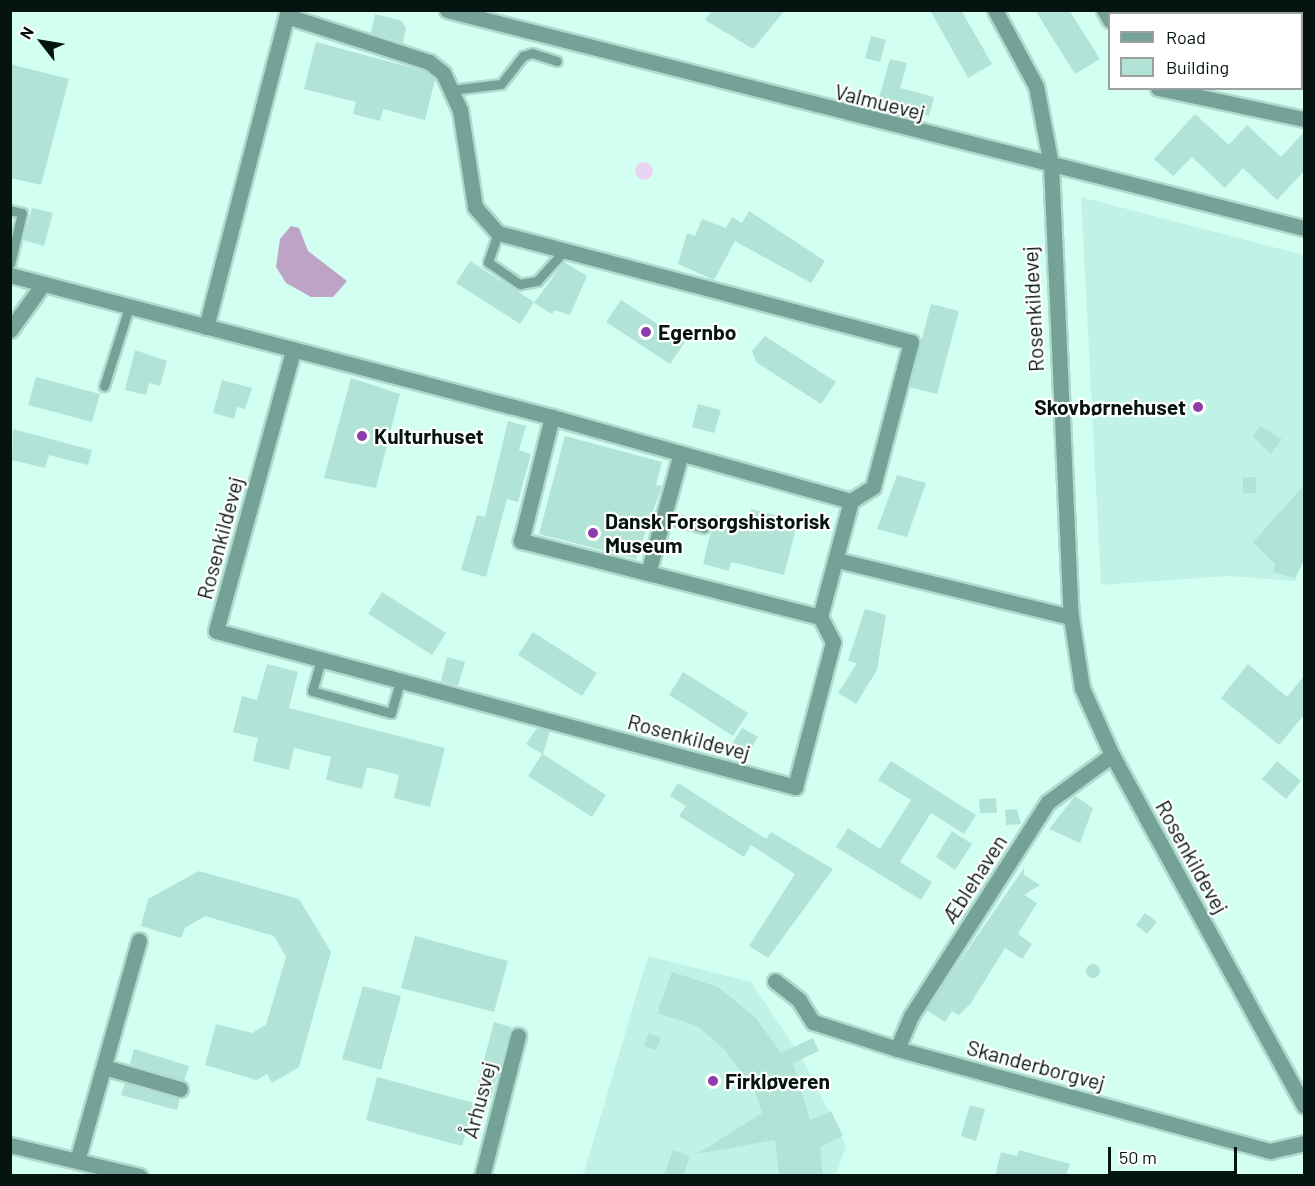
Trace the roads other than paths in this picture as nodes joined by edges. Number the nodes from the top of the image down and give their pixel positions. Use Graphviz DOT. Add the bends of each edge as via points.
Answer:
graph roads {
  1 [pos="447,10"];
  2 [pos="995,10"];
  3 [pos="287,13"];
  4 [pos="480,15"];
  5 [pos="557,61"];
  6 [pos="451,90"];
  7 [pos="1167,90"];
  8 [pos="1305,119"];
  9 [pos="1051,165"];
  10 [pos="10,210"];
  11 [pos="1305,228"];
  12 [pos="498,233"];
  13 [pos="565,250"];
  14 [pos="10,264"];
  15 [pos="10,275"];
  16 [pos="43,284"];
  17 [pos="129,307"];
  18 [pos="206,327"];
  19 [pos="10,330"];
  20 [pos="293,351"];
  21 [pos="104,386"];
  22 [pos="552,417"];
  23 [pos="681,453"];
  24 [pos="851,501"];
  25 [pos="663,517"];
  26 [pos="704,528"];
  27 [pos="837,560"];
  28 [pos="648,573"];
  29 [pos="820,617"];
  30 [pos="1071,617"];
  31 [pos="321,660"];
  32 [pos="400,681"];
  33 [pos="1112,755"];
  34 [pos="139,941"];
  35 [pos="774,981"];
  36 [pos="518,1036"];
  37 [pos="897,1049"];
  38 [pos="104,1067"];
  39 [pos="180,1089"];
  40 [pos="1305,1106"];
  41 [pos="1305,1143"];
  42 [pos="10,1145"];
  43 [pos="77,1161"];
  44 [pos="139,1176"];
  45 [pos="482,1176"];
  1 -- 4 [label="street, Valmuevej"];
  2 -- 9 [label="street, Rosenkildevej" via="1036,87"];
  3 -- 6 [label="street" via="429,62 443,73"];
  3 -- 18 [label="street"];
  4 -- 9 [label="street, Valmuevej"];
  5 -- 6 [label="lane" via="532,53 523,56 501,84"];
  6 -- 12 [label="street" via="470,153 475,207"];
  7 -- 8 [label="street"];
  9 -- 11 [label="street, Valmuevej"];
  9 -- 30 [label="street, Rosenkildevej"];
  10 -- 14 [label="lane" via="22,213"];
  12 -- 13 [label="street"];
  12 -- 13 [label="lane" via="488,262 520,284 537,280"];
  13 -- 24 [label="street" via="869,325 911,342 873,487"];
  15 -- 16 [label="street"];
  16 -- 17 [label="street"];
  16 -- 19 [label="street"];
  17 -- 18 [label="street"];
  17 -- 21 [label="lane"];
  18 -- 20 [label="street"];
  20 -- 22 [label="street"];
  20 -- 31 [label="street, Rosenkildevej" via="216,631"];
  22 -- 23 [label="street"];
  22 -- 28 [label="street" via="521,541"];
  23 -- 24 [label="street"];
  23 -- 25 [label="street"];
  24 -- 27 [label="street"];
  25 -- 26 [label="lane"];
  25 -- 28 [label="street"];
  27 -- 29 [label="street"];
  27 -- 30 [label="street"];
  28 -- 29 [label="street"];
  29 -- 32 [label="street, Rosenkildevej" via="833,642 795,788"];
  30 -- 33 [label="street, Rosenkildevej" via="1082,688"];
  31 -- 32 [label="street, Rosenkildevej"];
  31 -- 32 [label="lane" via="312,691 379,710 391,713"];
  33 -- 37 [label="street, Æblehaven" via="1048,802 911,1016"];
  33 -- 40 [label="street, Rosenkildevej"];
  34 -- 38 [label="street"];
  35 -- 37 [label="street, Skanderborgvej" via="798,1000 813,1022"];
  36 -- 45 [label="street, Århusvej"];
  37 -- 41 [label="street, Skanderborgvej" via="1270,1151"];
  38 -- 39 [label="street"];
  38 -- 43 [label="street"];
  42 -- 43 [label="street"];
  43 -- 44 [label="street"];
}
